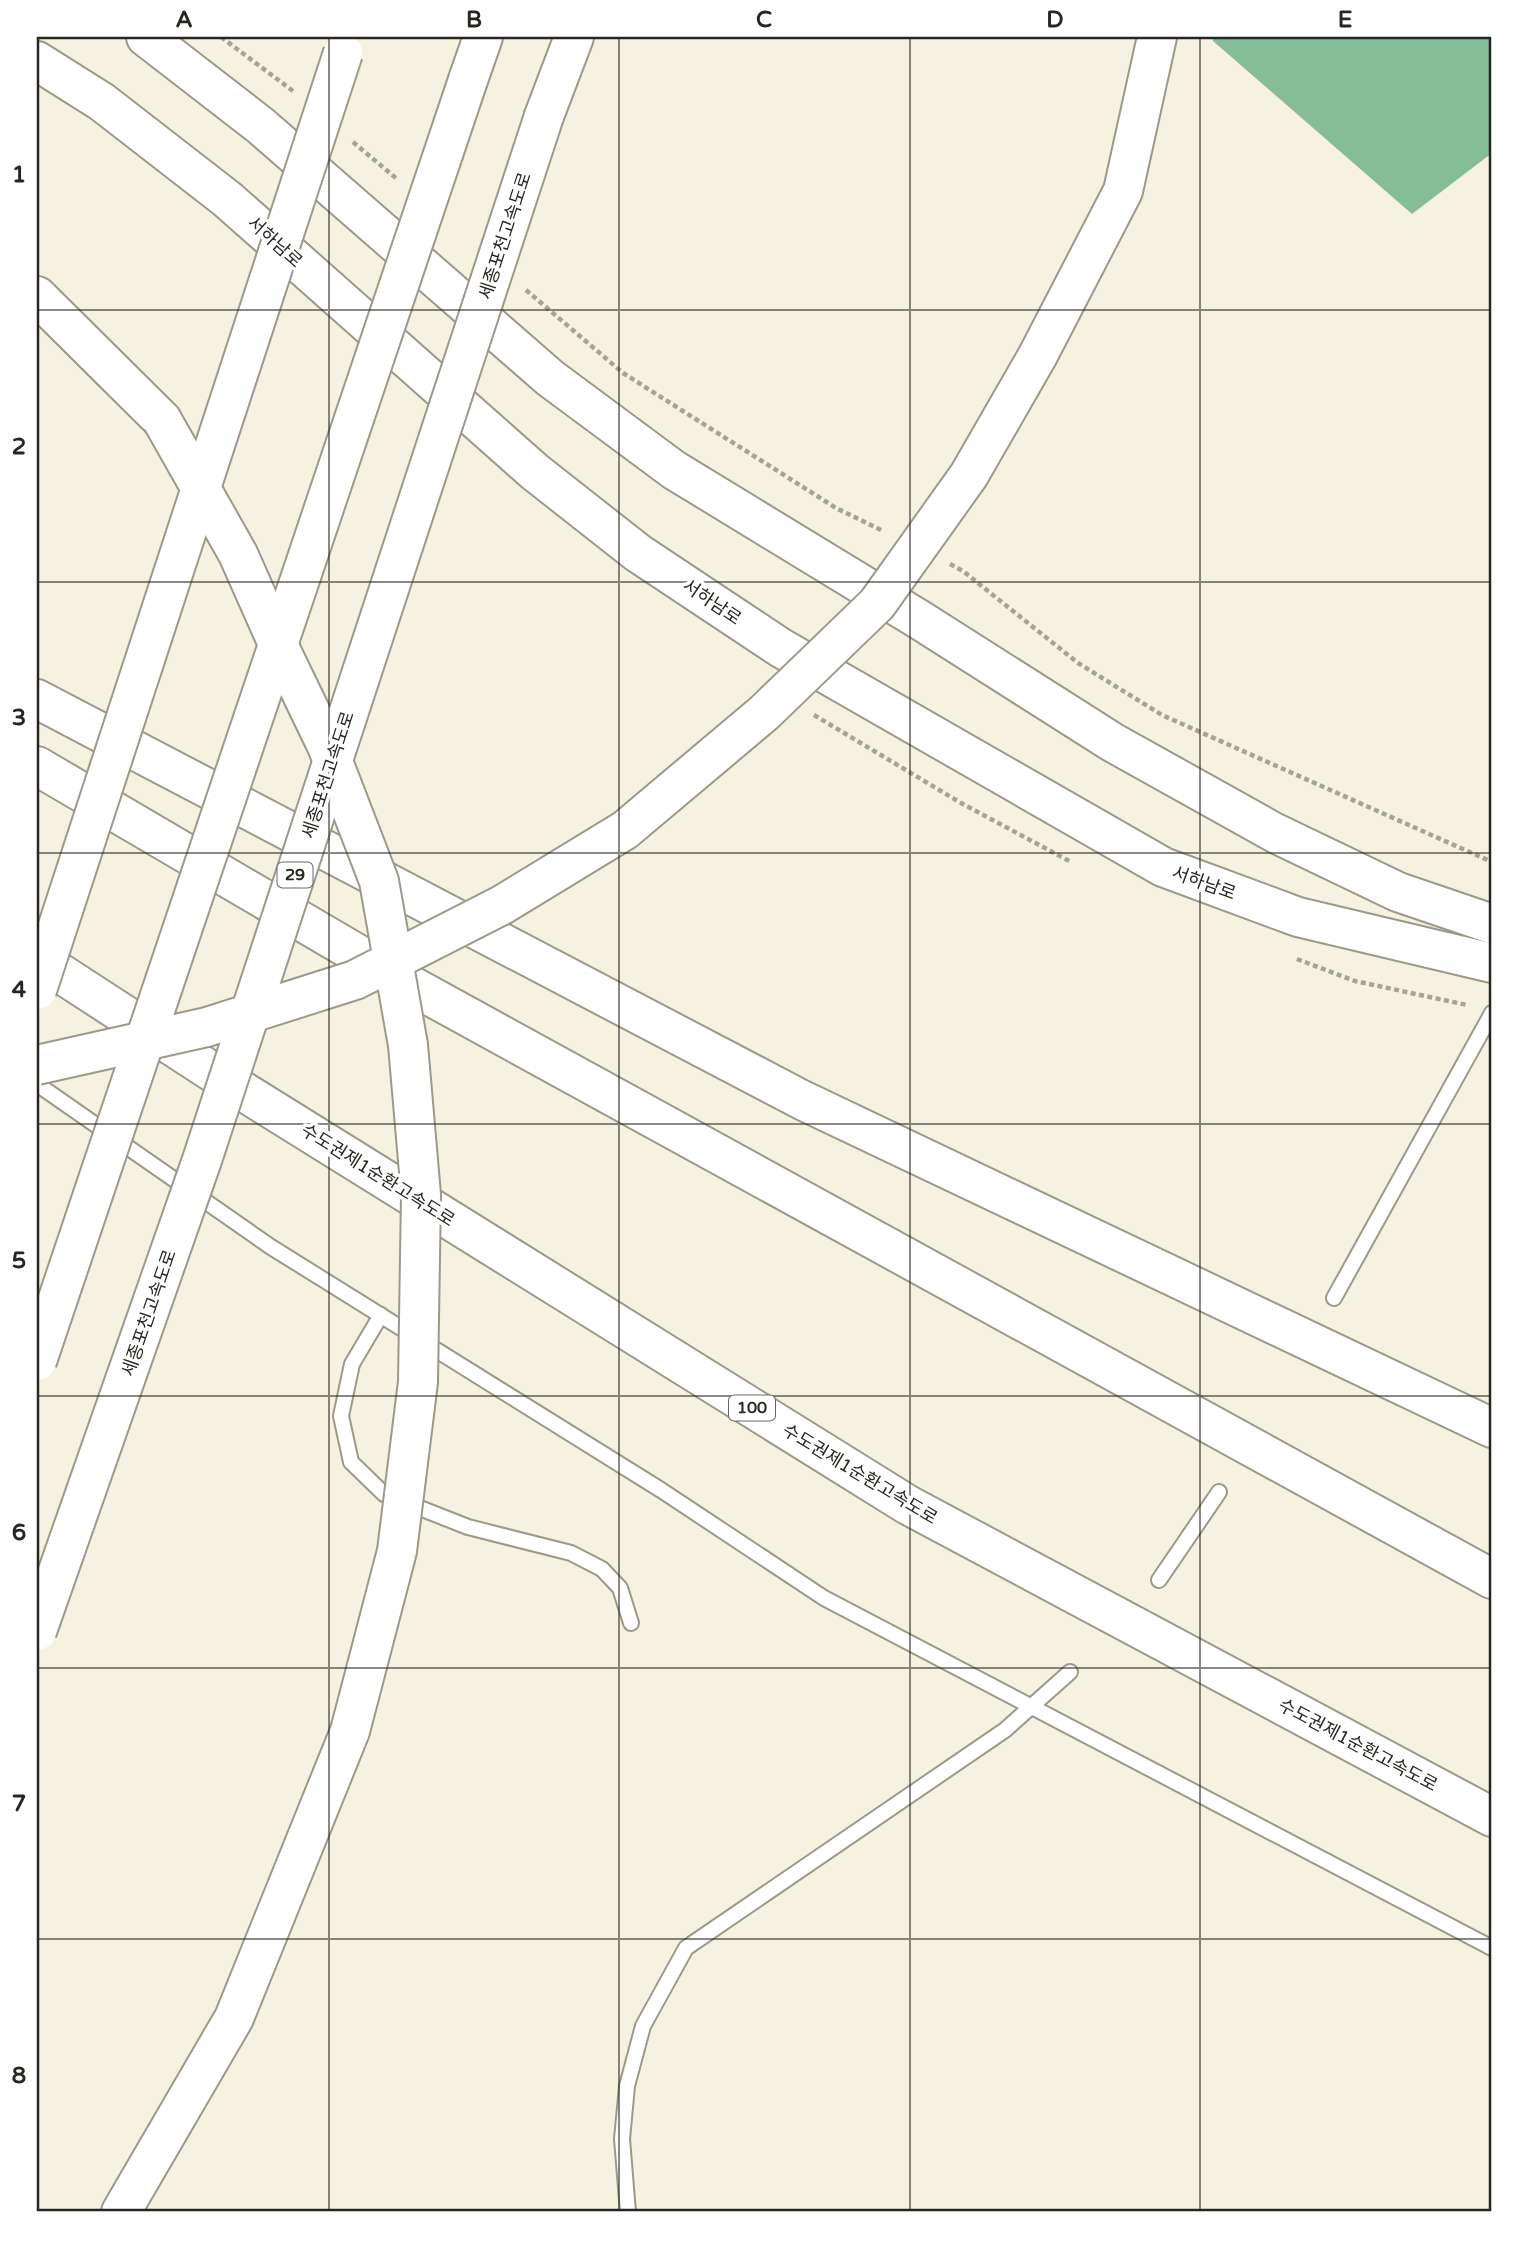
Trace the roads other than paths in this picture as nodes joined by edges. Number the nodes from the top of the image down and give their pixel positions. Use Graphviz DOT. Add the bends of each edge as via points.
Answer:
graph roads {
  1 [pos="146,37"];
  2 [pos="484,37"];
  3 [pos="574,37"];
  4 [pos="1157,37"];
  5 [pos="346,45"];
  6 [pos="37,61"];
  7 [pos="37,296"];
  8 [pos="37,699"];
  9 [pos="37,766"];
  10 [pos="1492,924"];
  11 [pos="37,958"];
  12 [pos="1492,963"];
  13 [pos="37,990"];
  14 [pos="1492,1013"];
  15 [pos="37,1065"];
  16 [pos="37,1084"];
  17 [pos="1334,1298"];
  18 [pos="381,1315"];
  19 [pos="37,1361"];
  20 [pos="1492,1428"];
  21 [pos="1219,1492"];
  22 [pos="1492,1579"];
  23 [pos="1159,1580"];
  24 [pos="631,1623"];
  25 [pos="37,1631"];
  26 [pos="1070,1672"];
  27 [pos="1031,1707"];
  28 [pos="1492,1817"];
  29 [pos="1492,1948"];
  30 [pos="121,2212"];
  31 [pos="628,2212"];
  1 -- 10 [label="main road" via="261,126 550,378 674,470 1112,742 1275,833 1398,892"];
  2 -- 19 [label="main road, bridge"];
  3 -- 25 [label="main road, 세종포천고속도로 / 29, bridge" via="544,116 202,1160"];
  4 -- 15 [label="main road, bridge" via="1123,191 969,475 877,604 764,713 625,830 502,905 355,979 207,1027"];
  5 -- 13 [label="main road, bridge"];
  6 -- 12 [label="main road, 서하남로" via="102,102 227,199 535,472 638,553 781,648 1163,867 1298,918"];
  7 -- 30 [label="main road, bridge" via="162,420 238,554 327,746 379,881 408,1045 422,1195 418,1382 397,1551 350,1731 234,2018"];
  8 -- 20 [label="main road" via="802,1100"];
  9 -- 22 [label="main road" via="412,986"];
  11 -- 28 [label="main road, 수도권제1순환고속도로 / 100" via="908,1505"];
  14 -- 17 [label="lane"];
  16 -- 18 [label="lane" via="271,1247"];
  18 -- 24 [label="lane" via="352,1364 341,1416 351,1462 384,1494 468,1527 571,1553 602,1569 620,1588"];
  18 -- 27 [label="lane" via="824,1598"];
  21 -- 23 [label="lane"];
  26 -- 27 [label="lane"];
  27 -- 29 [label="lane"];
  27 -- 31 [label="lane" via="1005,1730 686,1948 643,2026 627,2086 622,2139"];
}
